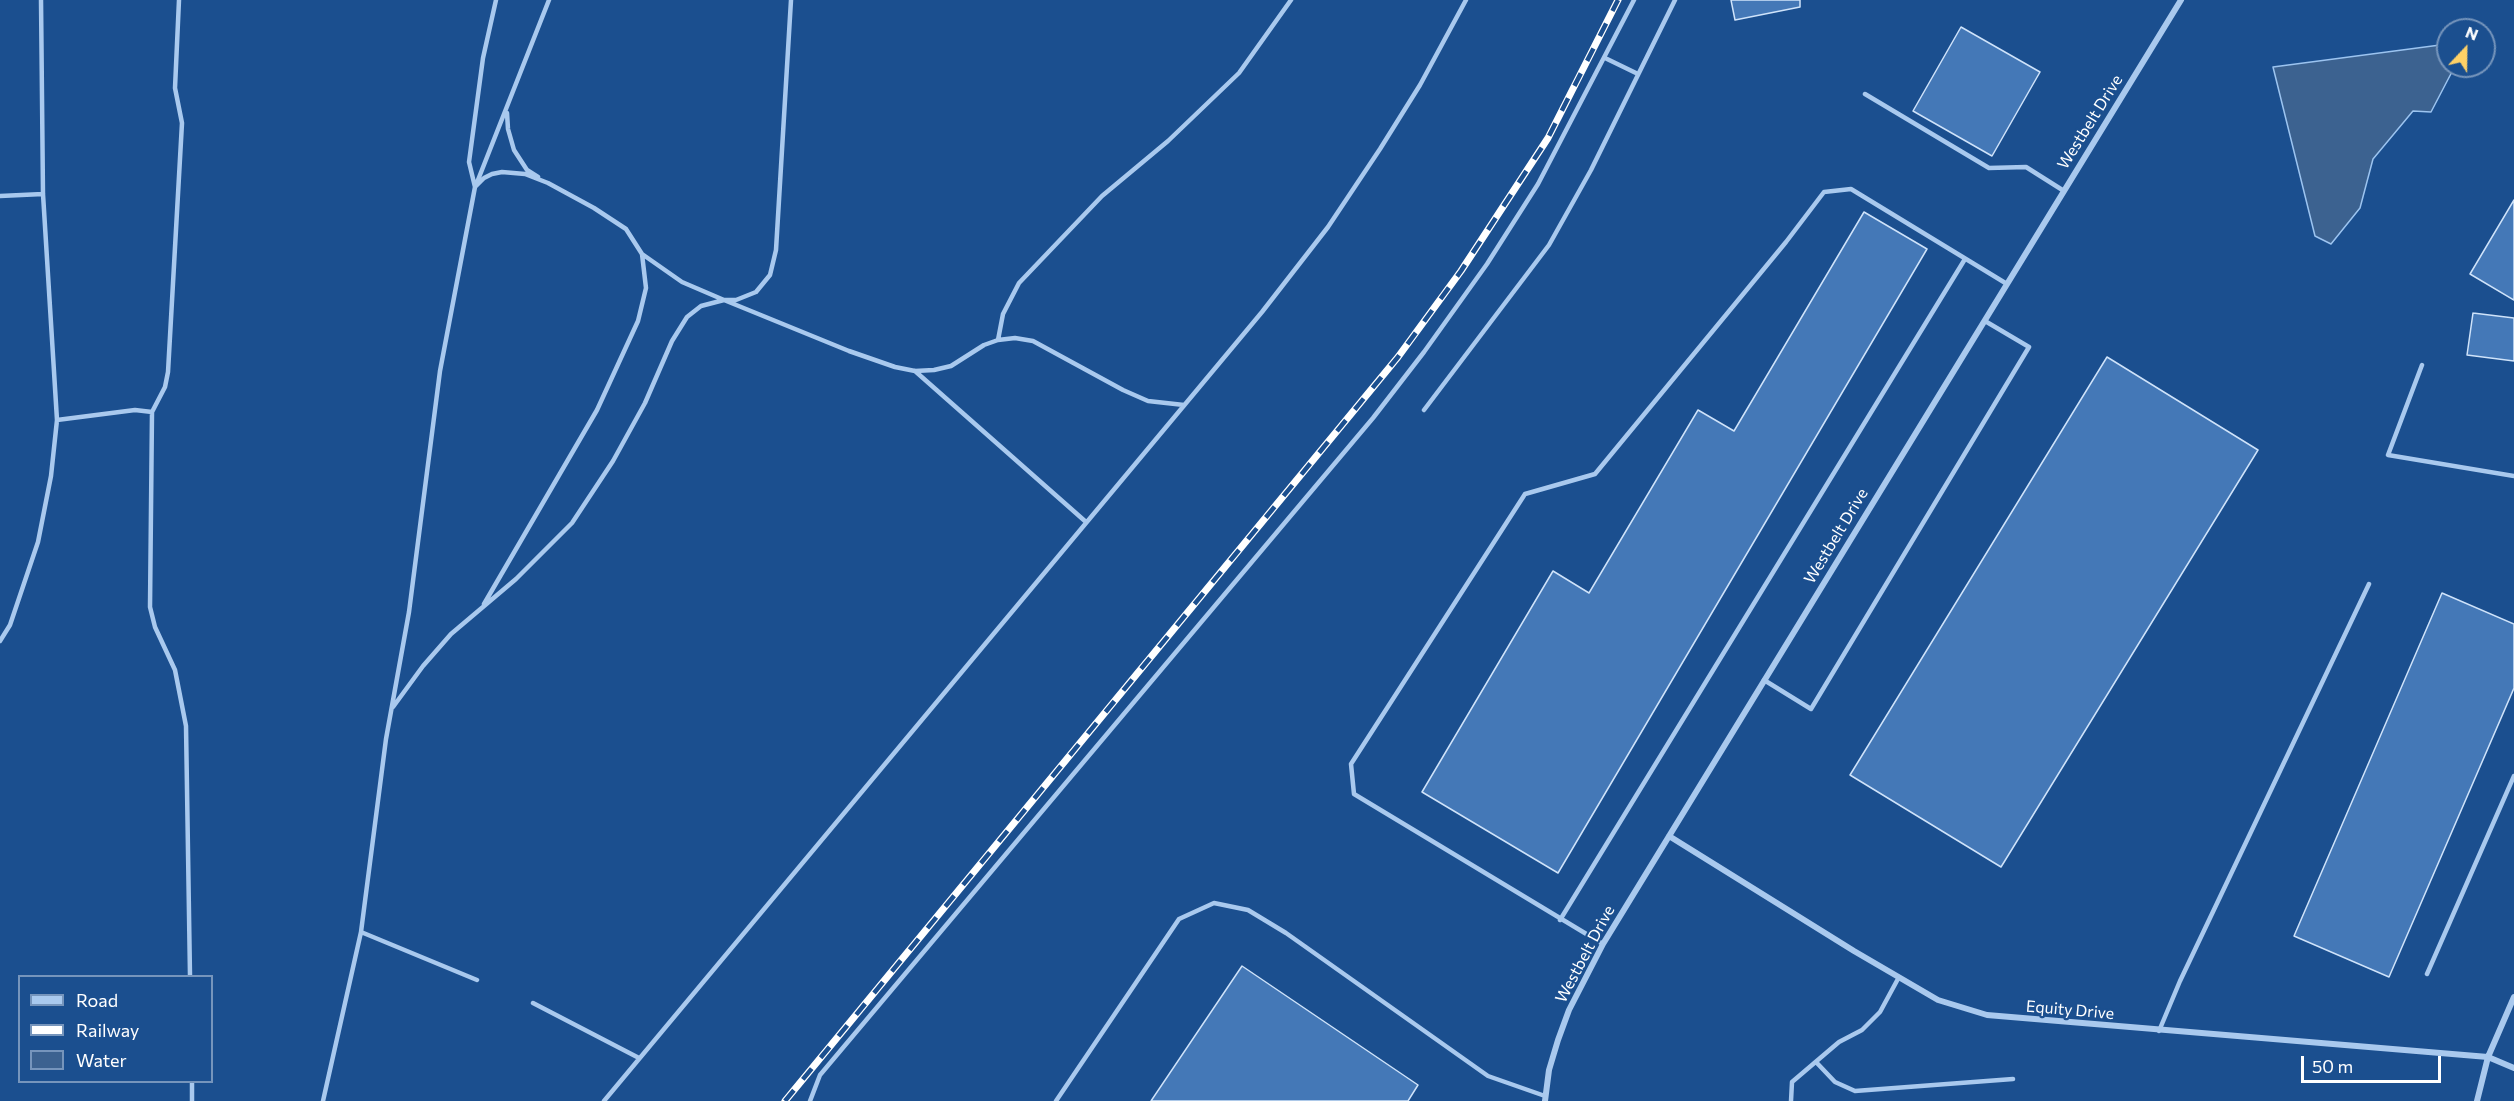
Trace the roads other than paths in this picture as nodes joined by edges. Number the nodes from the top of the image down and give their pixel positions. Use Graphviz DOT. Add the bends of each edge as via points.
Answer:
graph roads {
  1 [pos="41,0"];
  2 [pos="178,0"];
  3 [pos="496,0"];
  4 [pos="549,0"];
  5 [pos="791,0"];
  6 [pos="1291,0"];
  7 [pos="1466,0"];
  8 [pos="1634,0"];
  9 [pos="1675,0"];
  10 [pos="2181,0"];
  11 [pos="1605,58"];
  12 [pos="1638,74"];
  13 [pos="1865,94"];
  14 [pos="507,111"];
  15 [pos="548,183"];
  16 [pos="475,187"];
  17 [pos="2064,190"];
  18 [pos="43,194"];
  19 [pos="0,196"];
  20 [pos="642,254"];
  21 [pos="1965,259"];
  22 [pos="2007,284"];
  23 [pos="724,300"];
  24 [pos="1984,321"];
  25 [pos="998,340"];
  26 [pos="2422,365"];
  27 [pos="915,371"];
  28 [pos="1184,405"];
  29 [pos="1424,410"];
  30 [pos="152,412"];
  31 [pos="57,420"];
  32 [pos="2514,476"];
  33 [pos="1086,522"];
  34 [pos="2369,584"];
  35 [pos="481,609"];
  36 [pos="0,641"];
  37 [pos="1764,680"];
  38 [pos="392,709"];
  39 [pos="2514,776"];
  40 [pos="1669,836"];
  41 [pos="1560,920"];
  42 [pos="361,932"];
  43 [pos="1603,944"];
  44 [pos="2427,974"];
  45 [pos="190,975"];
  46 [pos="1899,977"];
  47 [pos="477,980"];
  48 [pos="2514,998"];
  49 [pos="533,1003"];
  50 [pos="2160,1031"];
  51 [pos="2488,1057"];
  52 [pos="639,1058"];
  53 [pos="1816,1062"];
  54 [pos="2514,1068"];
  55 [pos="2013,1079"];
  56 [pos="192,1083"];
  57 [pos="1545,1098"];
  58 [pos="192,1101"];
  59 [pos="323,1101"];
  60 [pos="604,1101"];
  61 [pos="810,1101"];
  62 [pos="1056,1101"];
  63 [pos="1791,1101"];
  64 [pos="2477,1101"];
  1 -- 18 [label="lane"];
  2 -- 30 [label="lane" via="175,88 182,123 168,372"];
  3 -- 16 [label="lane" via="483,57 469,162"];
  4 -- 14 [label="lane"];
  5 -- 23 [label="lane" via="774,264 756,292"];
  6 -- 25 [label="lane" via="1239,73 1168,141 1102,196 1019,283 1003,314"];
  7 -- 28 [label="lane" via="1420,85 1328,227"];
  8 -- 11 [label="lane"];
  9 -- 12 [label="lane"];
  10 -- 17 [label="street, Westbelt Drive"];
  11 -- 12 [label="lane"];
  11 -- 61 [label="lane" via="1538,184 1417,362 820,1075"];
  12 -- 29 [label="lane" via="1549,245"];
  13 -- 17 [label="lane" via="1989,168 2026,167"];
  14 -- 15 [label="lane" via="510,140 520,161"];
  14 -- 16 [label="lane"];
  15 -- 16 [label="lane" via="525,174 502,172 484,178"];
  15 -- 20 [label="lane" via="626,229"];
  16 -- 38 [label="lane" via="440,371 409,612"];
  17 -- 22 [label="street, Westbelt Drive"];
  18 -- 19 [label="lane"];
  18 -- 31 [label="lane"];
  20 -- 23 [label="lane" via="682,282"];
  20 -- 35 [label="lane" via="646,288 638,321 597,410"];
  21 -- 22 [label="lane"];
  21 -- 41 [label="lane"];
  21 -- 41 [label="lane" via="1851,189 1824,192 1595,474 1525,494 1352,764 1354,794"];
  22 -- 24 [label="street, Westbelt Drive"];
  23 -- 27 [label="lane" via="831,344"];
  23 -- 35 [label="lane" via="701,306 687,317 613,461 572,523"];
  24 -- 37 [label="street, Westbelt Drive"];
  24 -- 37 [label="lane" via="2029,347 1811,709"];
  25 -- 27 [label="lane" via="951,366"];
  25 -- 28 [label="lane" via="1033,341 1123,390 1148,400"];
  26 -- 32 [label="lane" via="2388,455"];
  27 -- 33 [label="lane"];
  28 -- 33 [label="lane"];
  30 -- 31 [label="lane" via="135,410"];
  30 -- 45 [label="lane" via="150,607 175,670 186,726"];
  31 -- 36 [label="lane" via="38,542 10,624"];
  33 -- 52 [label="lane"];
  34 -- 50 [label="lane" via="2180,981"];
  35 -- 38 [label="lane" via="451,634"];
  37 -- 40 [label="street, Westbelt Drive"];
  38 -- 42 [label="lane"];
  39 -- 44 [label="lane"];
  40 -- 43 [label="street, Westbelt Drive"];
  40 -- 46 [label="street, Equity Drive"];
  41 -- 43 [label="lane"];
  42 -- 47 [label="lane"];
  42 -- 59 [label="lane"];
  43 -- 57 [label="street, Westbelt Drive" via="1569,1010 1549,1070"];
  46 -- 50 [label="street, Equity Drive" via="1938,1000 1987,1015"];
  46 -- 53 [label="lane" via="1880,1012 1862,1030 1839,1042"];
  48 -- 51 [label="street"];
  49 -- 52 [label="lane"];
  50 -- 51 [label="street, Equity Drive"];
  51 -- 54 [label="street, Equity Drive"];
  51 -- 64 [label="street"];
  52 -- 60 [label="lane"];
  53 -- 55 [label="lane" via="1835,1082 1855,1091"];
  53 -- 63 [label="lane" via="1792,1082"];
  56 -- 58 [label="lane"];
  57 -- 62 [label="lane" via="1488,1076 1248,910 1214,903 1179,919"];
}
